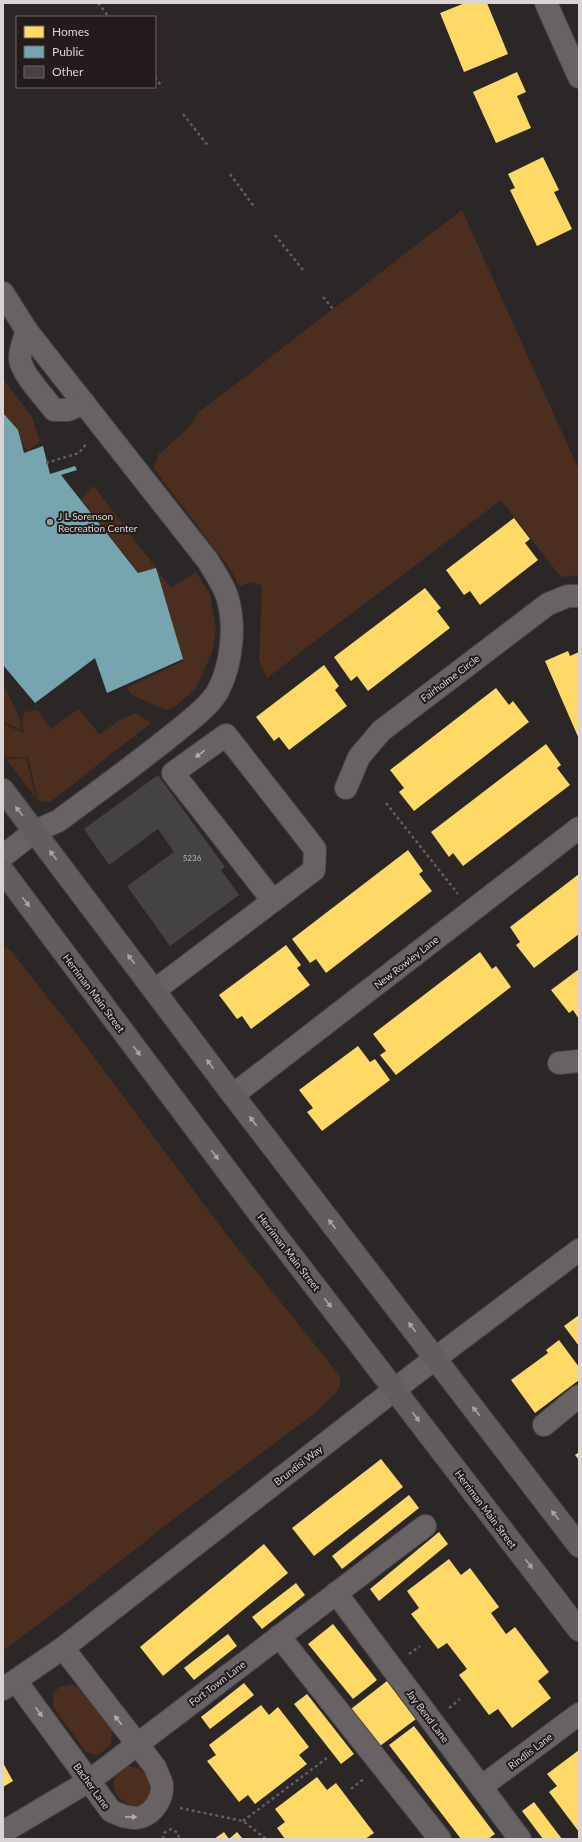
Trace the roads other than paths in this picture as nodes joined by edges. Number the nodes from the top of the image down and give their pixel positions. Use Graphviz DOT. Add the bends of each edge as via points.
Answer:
graph roads {
  1 [pos="546,3"];
  2 [pos="579,77"];
  3 [pos="3,294"];
  4 [pos="579,596"];
  5 [pos="346,788"];
  6 [pos="3,790"];
  7 [pos="579,828"];
  8 [pos="35,831"];
  9 [pos="3,856"];
  10 [pos="3,871"];
  11 [pos="273,901"];
  12 [pos="155,990"];
  13 [pos="233,1095"];
  14 [pos="579,1250"];
  15 [pos="435,1358"];
  16 [pos="395,1390"];
  17 [pos="579,1396"];
  18 [pos="544,1425"];
  19 [pos="425,1526"];
  20 [pos="579,1546"];
  21 [pos="336,1593"];
  22 [pos="579,1630"];
  23 [pos="279,1636"];
  24 [pos="63,1648"];
  25 [pos="10,1685"];
  26 [pos="579,1714"];
  27 [pos="137,1744"];
  28 [pos="89,1781"];
  29 [pos="481,1787"];
  30 [pos="3,1832"];
  31 [pos="440,1839"];
  32 [pos="520,1839"];
  1 -- 2 [label="street"];
  3 -- 8 [label="street" via="27,331 208,561 227,597 232,622 231,645 218,692 196,716 58,822"];
  4 -- 5 [label="street, Fairholme Circle" via="568,596 548,604 381,731 359,757"];
  8 -- 6 [label="main road, one-way"];
  7 -- 13 [label="street, New Rowley Lane"];
  8 -- 9 [label="street"];
  12 -- 8 [label="main road, one-way"];
  10 -- 16 [label="main road, Herriman Main Street, one-way" via="261,1216"];
  11 -- 11 [label="street, one-way" via="314,870 315,849 226,735 173,773"];
  11 -- 12 [label="street"];
  13 -- 12 [label="main road, one-way"];
  15 -- 13 [label="main road, one-way"];
  14 -- 15 [label="street, Brundisi Way"];
  15 -- 16 [label="street, Brundisi Way"];
  20 -- 15 [label="main road, one-way"];
  16 -- 22 [label="main road, Herriman Main Street, one-way"];
  16 -- 24 [label="street, Brundisi Way"];
  17 -- 18 [label="street"];
  19 -- 21 [label="street, Fort Town Lane"];
  21 -- 23 [label="street, Fort Town Lane"];
  21 -- 29 [label="street, Jay Bend Lane"];
  23 -- 27 [label="street, Fort Town Lane"];
  23 -- 31 [label="street"];
  24 -- 25 [label="street, Brundisi Way"];
  27 -- 24 [label="street, Bacher Lane, one-way"];
  25 -- 28 [label="street, Bacher Lane, one-way"];
  26 -- 29 [label="street, Rindlis Lane"];
  27 -- 28 [label="street, Fort Town Lane"];
  28 -- 27 [label="street, Bacher Lane, one-way" via="111,1811 124,1817 141,1817 151,1811 159,1802 162,1785 155,1768"];
  28 -- 30 [label="street, Fort Town Lane"];
  29 -- 32 [label="street, Jay Bend Lane"];
}
